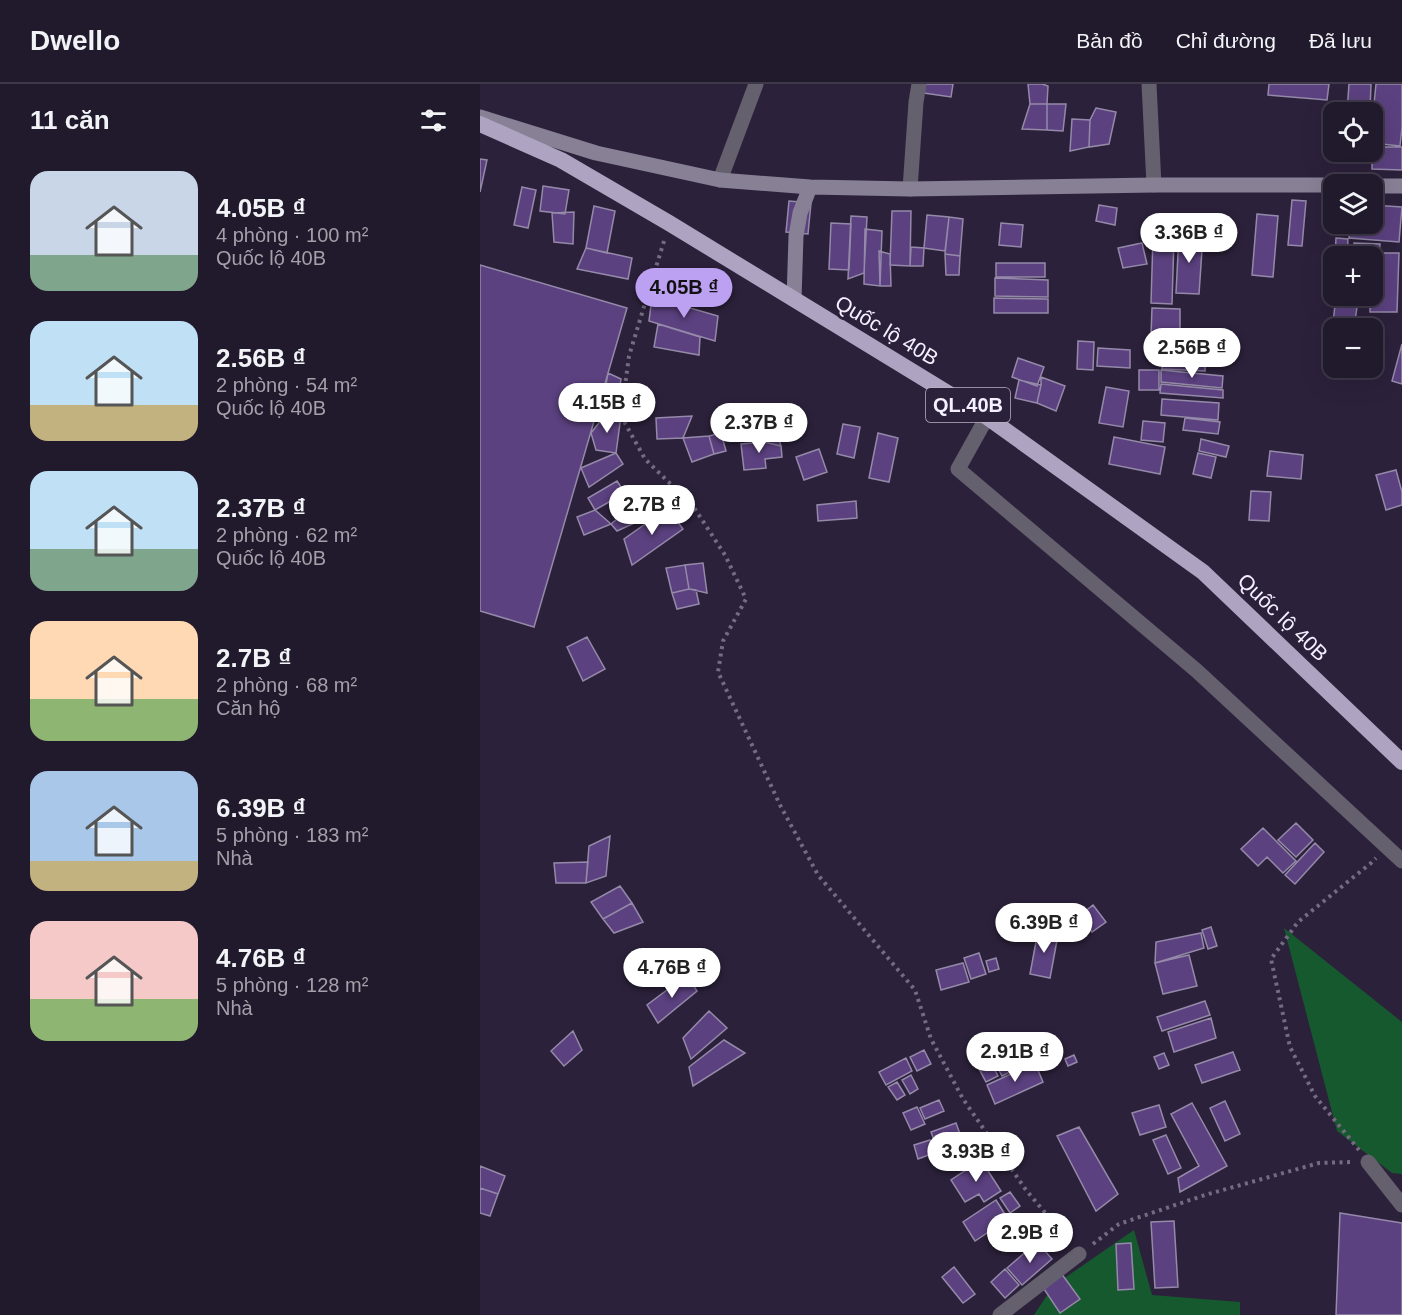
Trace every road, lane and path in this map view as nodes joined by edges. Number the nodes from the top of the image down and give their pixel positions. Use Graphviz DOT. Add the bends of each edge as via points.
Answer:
graph roads {
  1 [pos="756,84"];
  2 [pos="919,84"];
  3 [pos="1149,84"];
  4 [pos="480,117"];
  5 [pos="480,124"];
  6 [pos="720,180"];
  7 [pos="1154,185"];
  8 [pos="1323,186"];
  9 [pos="1383,186"];
  10 [pos="1402,186"];
  11 [pos="810,187"];
  12 [pos="910,189"];
  13 [pos="669,223"];
  14 [pos="794,299"];
  15 [pos="987,417"];
  16 [pos="1402,762"];
  17 [pos="1386,845"];
  18 [pos="1402,861"];
  19 [pos="1368,1162"];
  20 [pos="1402,1205"];
  21 [pos="1079,1254"];
  22 [pos="1000,1315"];
  1 -- 6 [label="street"];
  2 -- 12 [label="street"];
  3 -- 7 [label="street"];
  4 -- 6 [label="main road" via="596,153"];
  5 -- 13 [label="highway, Quốc lộ 40B / QL.40B" via="561,160"];
  6 -- 11 [label="main road"];
  7 -- 8 [label="main road"];
  7 -- 12 [label="main road"];
  9 -- 10 [label="main road"];
  11 -- 12 [label="main road"];
  11 -- 14 [label="main road" via="796,236"];
  13 -- 14 [label="highway, Quốc lộ 40B / QL.40B"];
  13 -- 21 [label="path" via="629,356 621,416 645,459 693,506 746,599 723,641 718,672 780,805 818,875 915,990 931,1039 963,1099 1026,1190"];
  14 -- 15 [label="highway, Quốc lộ 40B / QL.40B"];
  15 -- 16 [label="highway, Quốc lộ 40B / QL.40B" via="1203,572"];
  15 -- 17 [label="street" via="958,469 1197,671"];
  17 -- 18 [label="street"];
  17 -- 19 [label="path" via="1371,863 1298,922 1271,959 1290,1047 1315,1096"];
  19 -- 20 [label="street"];
  19 -- 21 [label="path" via="1319,1163 1204,1195 1119,1224"];
  21 -- 22 [label="street"];
}
